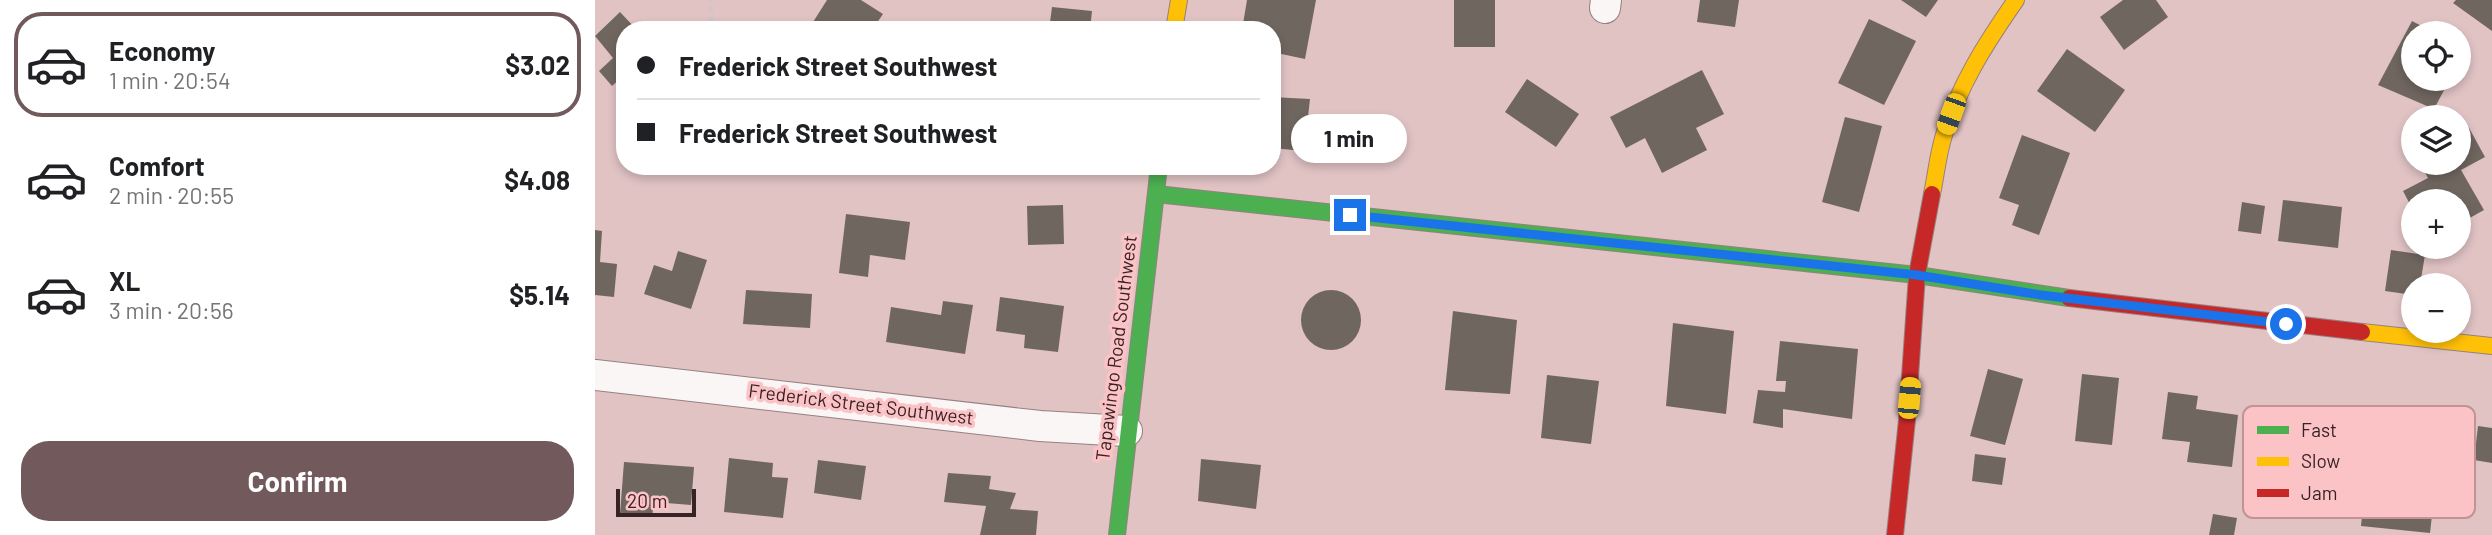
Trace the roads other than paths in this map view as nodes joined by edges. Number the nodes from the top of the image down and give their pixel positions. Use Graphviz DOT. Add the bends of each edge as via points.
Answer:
graph roads {
  1 [pos="1179,0"];
  2 [pos="2016,0"];
  3 [pos="1176,21"];
  4 [pos="1158,175"];
  5 [pos="1156,194"];
  6 [pos="1917,275"];
  7 [pos="2492,346"];
  8 [pos="595,375"];
  9 [pos="1128,431"];
  10 [pos="1117,535"];
  11 [pos="1895,535"];
  1 -- 3 [label="street"];
  2 -- 6 [label="street" via="1982,48 1943,137"];
  4 -- 5 [label="street, Tapawingo Road Southwest"];
  5 -- 6 [label="street"];
  5 -- 9 [label="street, Tapawingo Road Southwest"];
  6 -- 7 [label="street" via="2108,304"];
  6 -- 11 [label="street"];
  8 -- 9 [label="street, Frederick Street Southwest" via="1040,426"];
  9 -- 10 [label="street, Tapawingo Road Southwest"];
}
